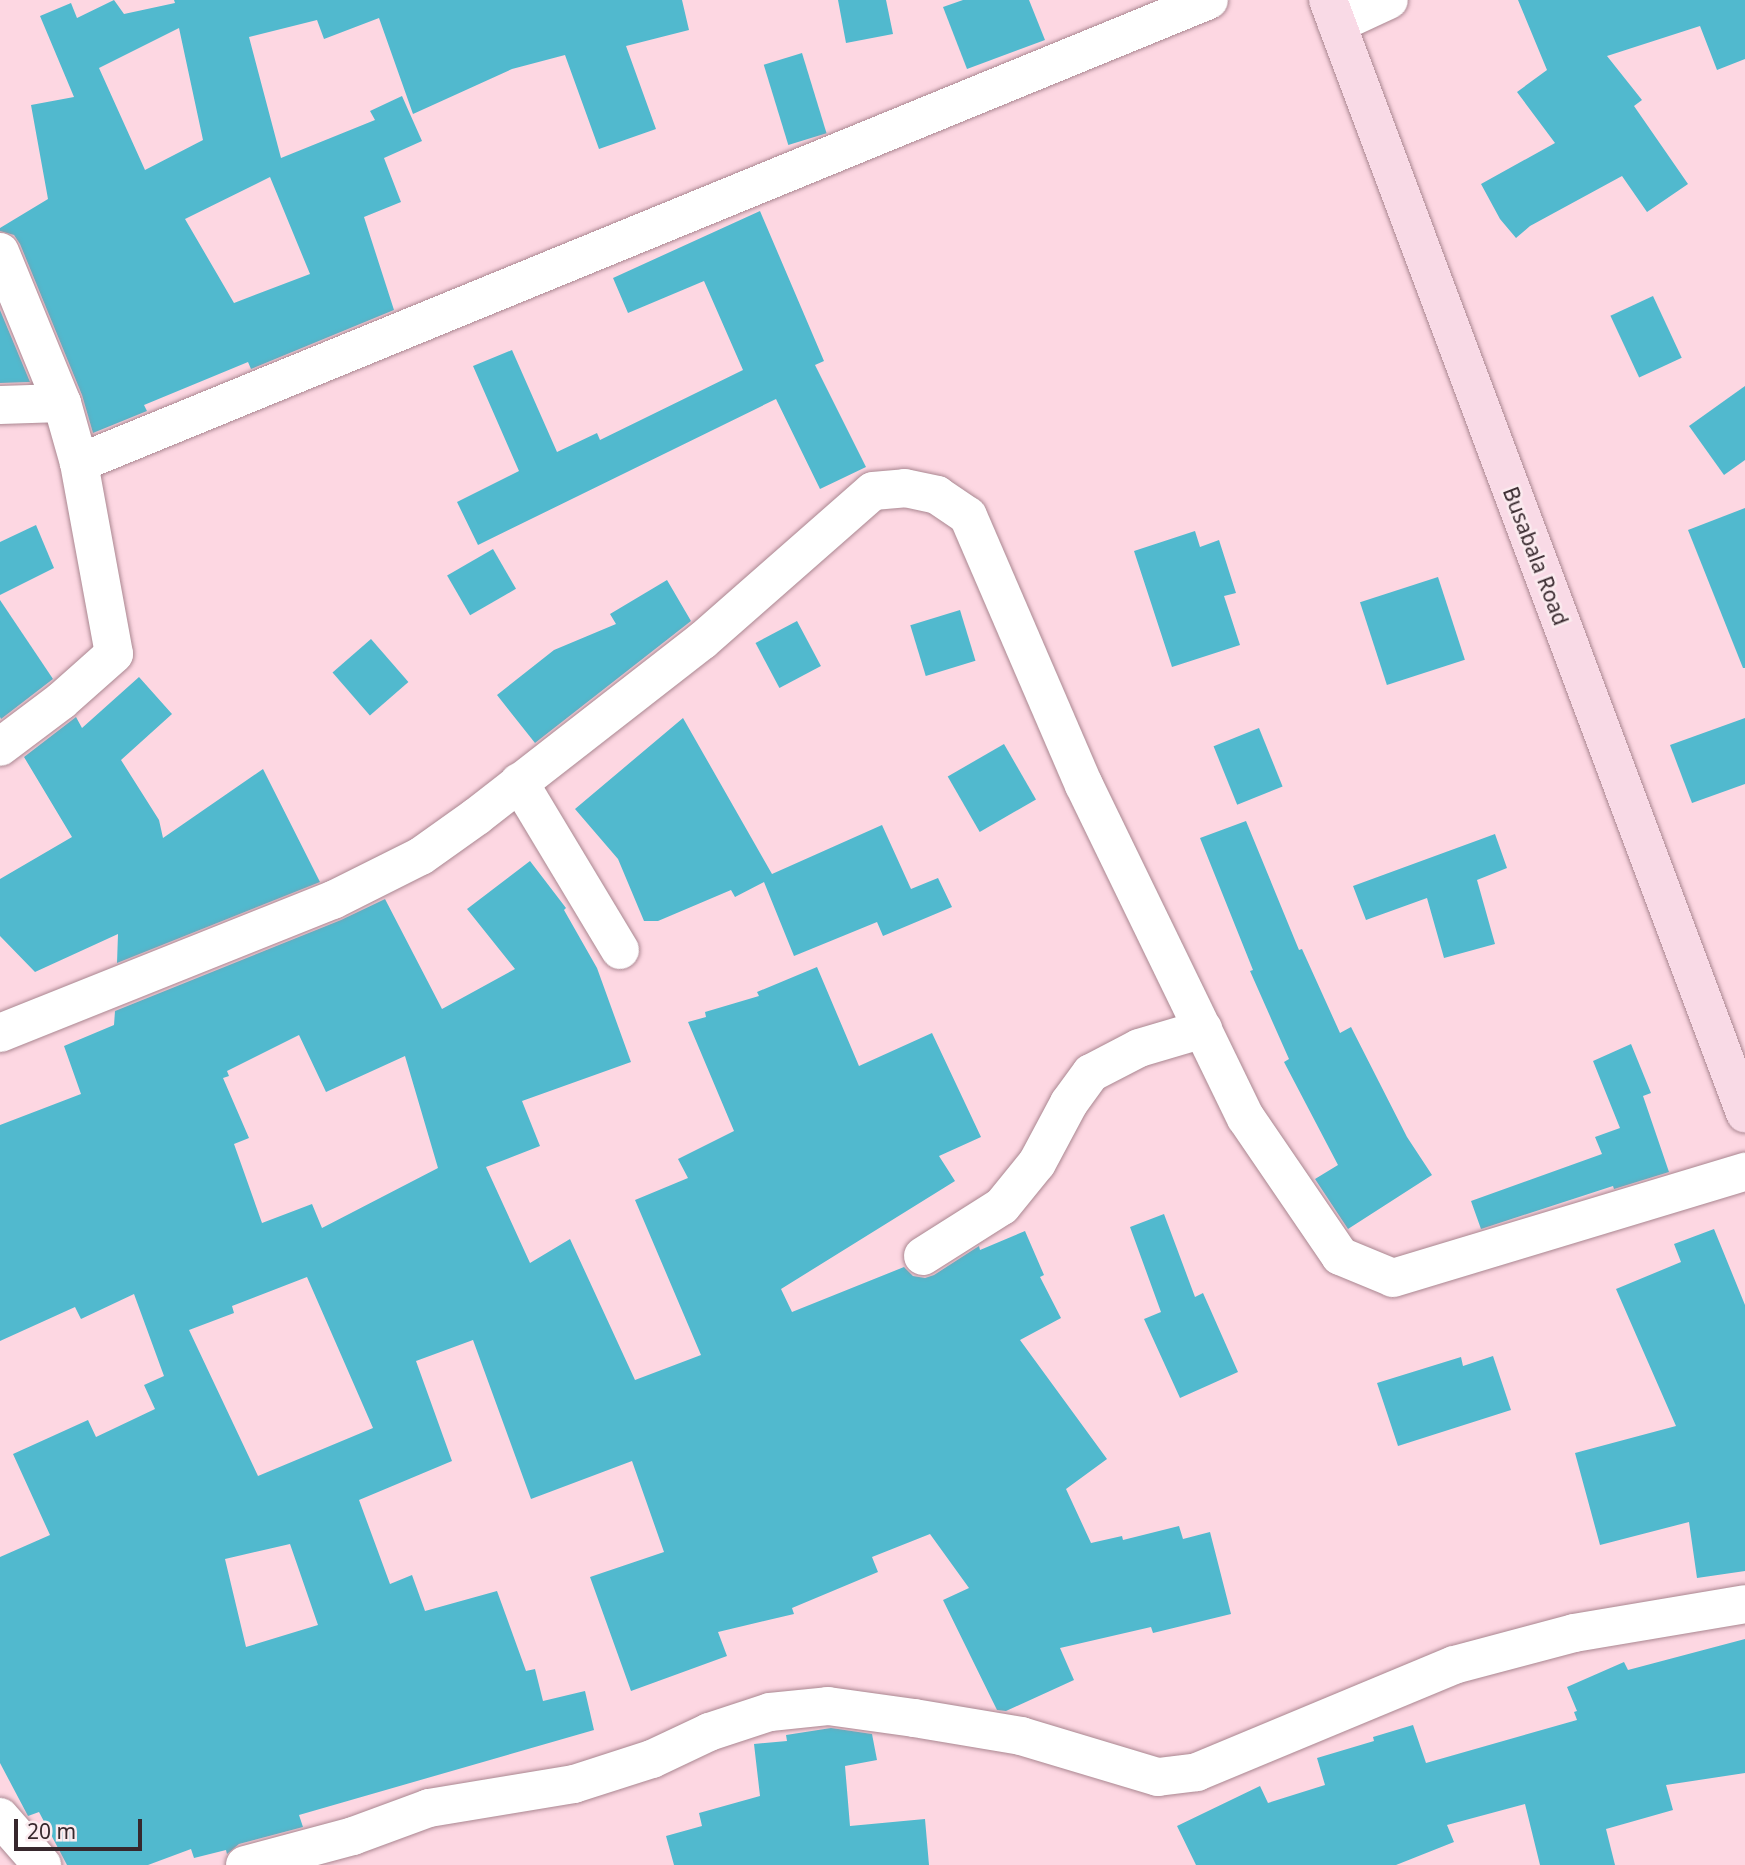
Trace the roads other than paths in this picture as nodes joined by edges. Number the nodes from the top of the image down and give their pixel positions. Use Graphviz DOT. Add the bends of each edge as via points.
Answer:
graph roads {
  1 [pos="1209,0"];
  2 [pos="1389,0"];
  3 [pos="1332,12"];
  4 [pos="0,251"];
  5 [pos="62,403"];
  6 [pos="0,405"];
  7 [pos="79,463"];
  8 [pos="0,747"];
  9 [pos="519,782"];
  10 [pos="620,950"];
  11 [pos="1203,1029"];
  12 [pos="0,1033"];
  13 [pos="1744,1106"];
  14 [pos="1745,1172"];
  15 [pos="923,1256"];
  16 [pos="1745,1604"];
  17 [pos="0,1817"];
  18 [pos="42,1865"];
  19 [pos="245,1865"];
  1 -- 7 [label="street"];
  2 -- 3 [label="street"];
  3 -- 13 [label="street, Busabala Road"];
  4 -- 5 [label="street"];
  5 -- 6 [label="street"];
  5 -- 7 [label="street"];
  7 -- 8 [label="street" via="114,654"];
  9 -- 10 [label="street"];
  9 -- 11 [label="street" via="702,641 873,491 905,488 937,495 968,516 1084,785"];
  9 -- 12 [label="street" via="421,856 333,900"];
  11 -- 14 [label="street" via="1246,1118 1340,1256 1393,1278"];
  11 -- 15 [label="street" via="1139,1048 1091,1073 1037,1163 1002,1206"];
  16 -- 19 [label="street" via="1574,1633 1454,1665 1197,1772 1158,1777 1021,1736 828,1706 770,1712 574,1784 429,1808 353,1836"];
  17 -- 18 [label="street"];
}
